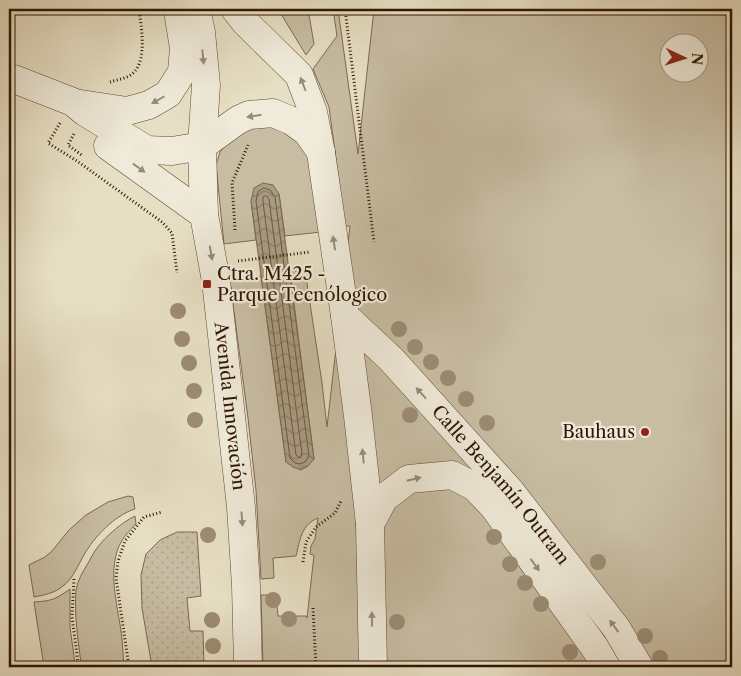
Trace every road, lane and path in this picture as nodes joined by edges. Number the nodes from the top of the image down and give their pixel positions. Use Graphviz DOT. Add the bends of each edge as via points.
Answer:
graph roads {
  1 [pos="139,9"];
  2 [pos="177,9"];
  3 [pos="196,9"];
  4 [pos="235,9"];
  5 [pos="345,9"];
  6 [pos="11,78"];
  7 [pos="106,82"];
  8 [pos="73,102"];
  9 [pos="249,115"];
  10 [pos="48,143"];
  11 [pos="202,146"];
  12 [pos="321,153"];
  13 [pos="204,216"];
  14 [pos="235,232"];
  15 [pos="374,242"];
  16 [pos="236,261"];
  17 [pos="311,261"];
  18 [pos="177,273"];
  19 [pos="345,316"];
  20 [pos="342,500"];
  21 [pos="162,512"];
  22 [pos="370,524"];
  23 [pos="303,562"];
  24 [pos="74,579"];
  25 [pos="313,608"];
  26 [pos="78,662"];
  27 [pos="129,667"];
  28 [pos="248,667"];
  29 [pos="316,667"];
  30 [pos="373,667"];
  31 [pos="606,667"];
  32 [pos="639,667"];
  1 -- 7 [label="path" via="142,52 139,66 130,76"];
  2 -- 8 [label="street, one-way" via="184,48 182,72 168,94 149,105 127,111"];
  3 -- 11 [label="street, Avenida Innovación, one-way" via="206,85"];
  12 -- 4 [label="street, one-way" via="313,112 299,75"];
  5 -- 15 [label="path"];
  6 -- 8 [label="street"];
  6 -- 13 [label="street, one-way"];
  8 -- 11 [label="street" via="147,150 172,151"];
  9 -- 11 [label="street"];
  12 -- 9 [label="street, one-way" via="307,132 292,121 273,113"];
  9 -- 14 [label="path" via="252,135 232,183"];
  10 -- 18 [label="path" via="77,160 162,222 172,233"];
  11 -- 13 [label="street, Avenida Innovación"];
  19 -- 12 [label="street, one-way"];
  13 -- 28 [label="street, Avenida Innovación, one-way" via="216,281 241,507"];
  16 -- 17 [label="path" via="310,252"];
  22 -- 19 [label="street, one-way"];
  32 -- 19 [label="street, Calle Benjamín Outram, one-way" via="617,629 511,492 391,359"];
  20 -- 23 [label="path" via="335,513 316,527 306,542"];
  21 -- 27 [label="path" via="144,517 125,541 118,561 116,578"];
  30 -- 22 [label="street, one-way"];
  22 -- 31 [label="street, Calle Benjamín Outram, one-way" via="384,498 409,479 452,475 475,487 494,508"];
  24 -- 26 [label="path" via="72,617"];
  25 -- 29 [label="path"];
}
